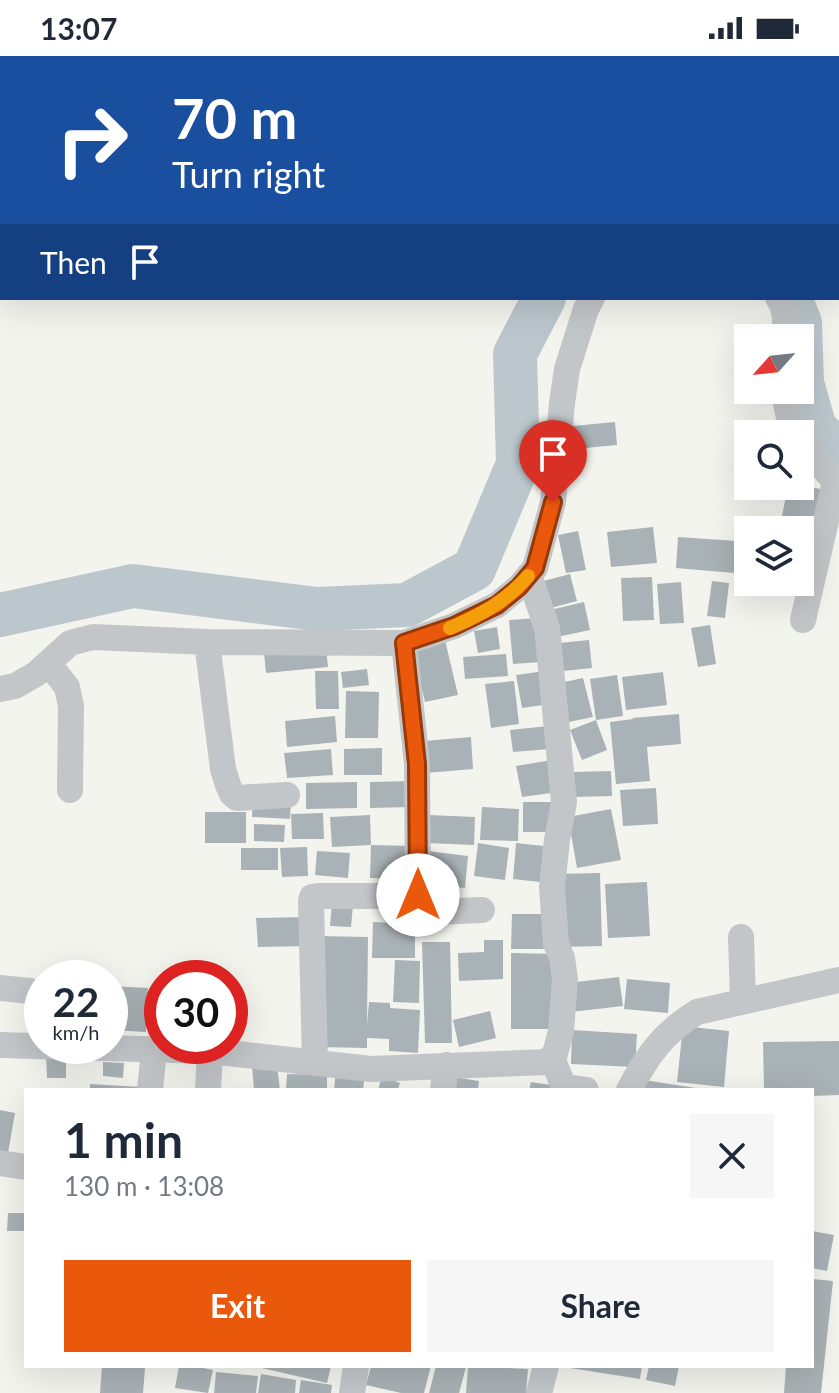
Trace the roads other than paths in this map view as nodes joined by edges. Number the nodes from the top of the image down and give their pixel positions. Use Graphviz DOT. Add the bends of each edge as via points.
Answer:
graph roads {
  1 [pos="591,300"];
  2 [pos="780,300"];
  3 [pos="785,324"];
  4 [pos="814,456"];
  5 [pos="837,483"];
  6 [pos="529,575"];
  7 [pos="803,620"];
  8 [pos="207,642"];
  9 [pos="404,643"];
  10 [pos="48,663"];
  11 [pos="0,689"];
  12 [pos="70,790"];
  13 [pos="287,795"];
  14 [pos="418,895"];
  15 [pos="482,910"];
  16 [pos="741,937"];
  17 [pos="839,980"];
  18 [pos="0,988"];
  19 [pos="24,990"];
  20 [pos="743,1001"];
  21 [pos="0,1045"];
  22 [pos="144,1050"];
  23 [pos="248,1055"];
  24 [pos="552,1058"];
  25 [pos="315,1062"];
  26 [pos="153,1064"];
  27 [pos="209,1064"];
  28 [pos="444,1078"];
  29 [pos="150,1088"];
  30 [pos="208,1088"];
  31 [pos="571,1088"];
  32 [pos="630,1088"];
  33 [pos="0,1163"];
  34 [pos="24,1167"];
  35 [pos="356,1368"];
  36 [pos="545,1368"];
  37 [pos="352,1393"];
  38 [pos="539,1393"];
  1 -- 6 [label="street" via="567,369 553,502"];
  2 -- 3 [label="street"];
  4 -- 5 [label="street"];
  5 -- 7 [label="street"];
  6 -- 9 [label="street" via="497,605"];
  6 -- 24 [label="street" via="547,628 564,802 552,887 556,944 565,979 561,1031"];
  8 -- 9 [label="street"];
  8 -- 10 [label="street" via="93,637 70,643"];
  8 -- 13 [label="street" via="223,769 232,794"];
  9 -- 14 [label="street" via="417,764"];
  10 -- 11 [label="street" via="15,686"];
  10 -- 12 [label="street" via="67,687 71,706"];
  14 -- 15 [label="street" via="435,912"];
  14 -- 25 [label="street" via="311,899"];
  16 -- 20 [label="street"];
  17 -- 20 [label="street"];
  18 -- 19 [label="street"];
  20 -- 32 [label="street" via="697,1012 678,1024 646,1058"];
  21 -- 22 [label="street"];
  23 -- 25 [label="street"];
  24 -- 28 [label="street"];
  24 -- 31 [label="street" via="564,1087"];
  25 -- 28 [label="street"];
  26 -- 29 [label="street"];
  27 -- 30 [label="street"];
  33 -- 34 [label="street"];
  35 -- 37 [label="street"];
  36 -- 38 [label="street"];
}
